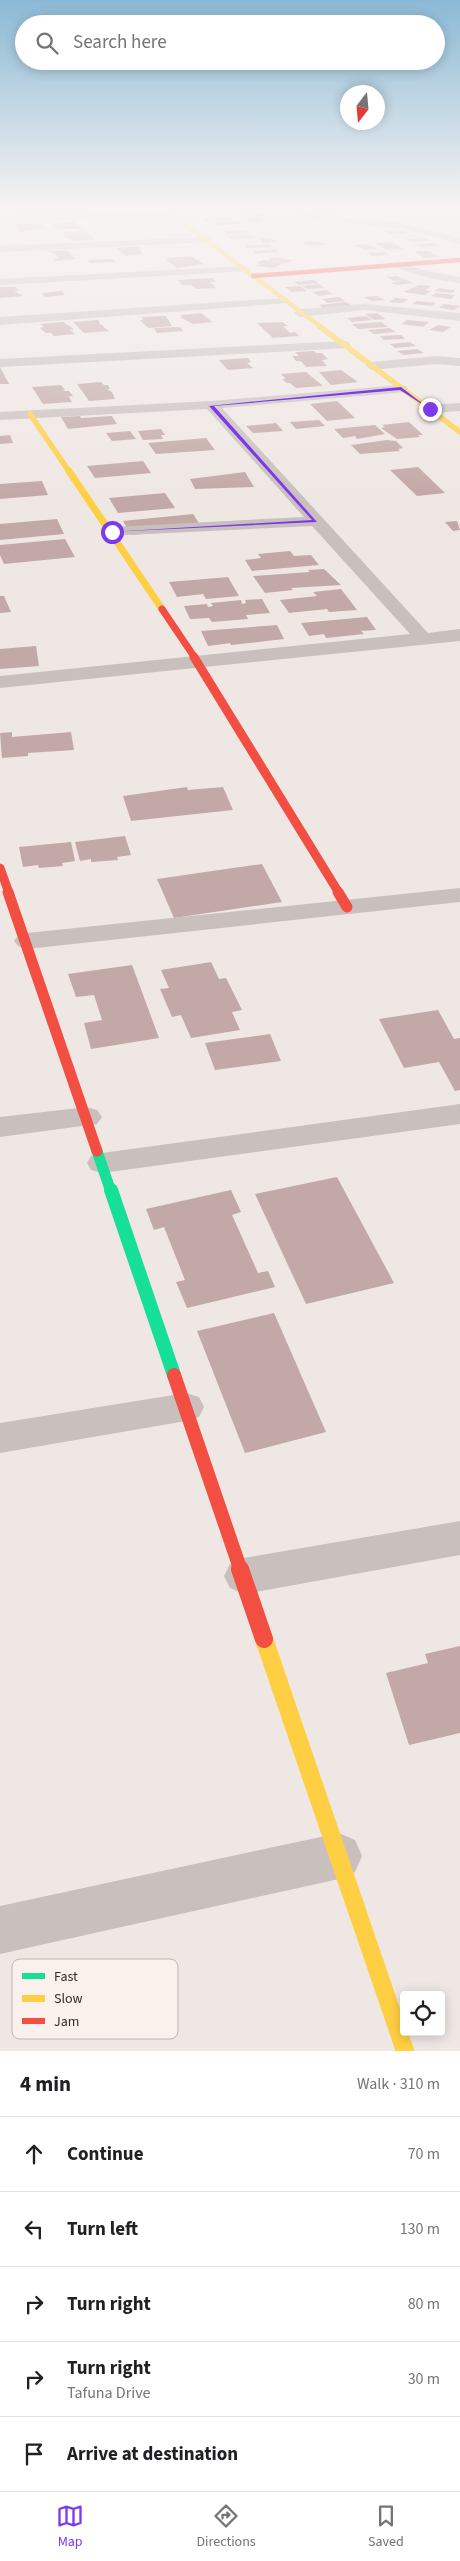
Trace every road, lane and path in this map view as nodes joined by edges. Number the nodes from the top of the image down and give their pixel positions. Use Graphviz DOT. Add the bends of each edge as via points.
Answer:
graph roads {
  1 [pos="203,307"];
  2 [pos="292,307"];
  3 [pos="300,312"];
  4 [pos="460,317"];
  5 [pos="0,321"];
  6 [pos="344,345"];
  7 [pos="460,362"];
  8 [pos="0,364"];
  9 [pos="372,366"];
  10 [pos="401,389"];
  11 [pos="211,406"];
  12 [pos="460,407"];
  13 [pos="430,409"];
  14 [pos="30,414"];
  15 [pos="0,416"];
  16 [pos="460,432"];
  17 [pos="316,521"];
  18 [pos="112,532"];
  19 [pos="460,635"];
  20 [pos="424,638"];
  21 [pos="198,662"];
  22 [pos="0,682"];
  23 [pos="0,868"];
  24 [pos="460,895"];
  25 [pos="347,907"];
  26 [pos="7,910"];
  27 [pos="27,942"];
  28 [pos="460,1114"];
  29 [pos="86,1116"];
  30 [pos="0,1127"];
  31 [pos="102,1163"];
  32 [pos="186,1407"];
  33 [pos="0,1438"];
  34 [pos="460,1538"];
  35 [pos="244,1576"];
  36 [pos="339,1856"];
  37 [pos="0,1930"];
  38 [pos="405,2051"];
  1 -- 5 [label="street"];
  2 -- 3 [label="street"];
  3 -- 4 [label="street" via="382,307"];
  3 -- 6 [label="street"];
  6 -- 8 [label="street"];
  6 -- 9 [label="street"];
  7 -- 9 [label="street" via="436,360"];
  9 -- 10 [label="street"];
  10 -- 11 [label="street"];
  10 -- 13 [label="street"];
  11 -- 14 [label="street"];
  11 -- 17 [label="street"];
  12 -- 13 [label="street"];
  13 -- 16 [label="street"];
  14 -- 15 [label="street"];
  14 -- 18 [label="street"];
  17 -- 18 [label="street"];
  17 -- 20 [label="street"];
  18 -- 21 [label="street"];
  19 -- 20 [label="street"];
  20 -- 21 [label="street"];
  21 -- 22 [label="street"];
  21 -- 25 [label="street"];
  23 -- 26 [label="street"];
  24 -- 25 [label="street"];
  25 -- 27 [label="street"];
  26 -- 27 [label="street"];
  27 -- 29 [label="street"];
  28 -- 31 [label="street"];
  29 -- 30 [label="street"];
  29 -- 31 [label="street"];
  31 -- 32 [label="street"];
  32 -- 33 [label="street"];
  32 -- 35 [label="street"];
  34 -- 35 [label="street"];
  35 -- 36 [label="street"];
  36 -- 37 [label="street"];
  36 -- 38 [label="street"];
}
